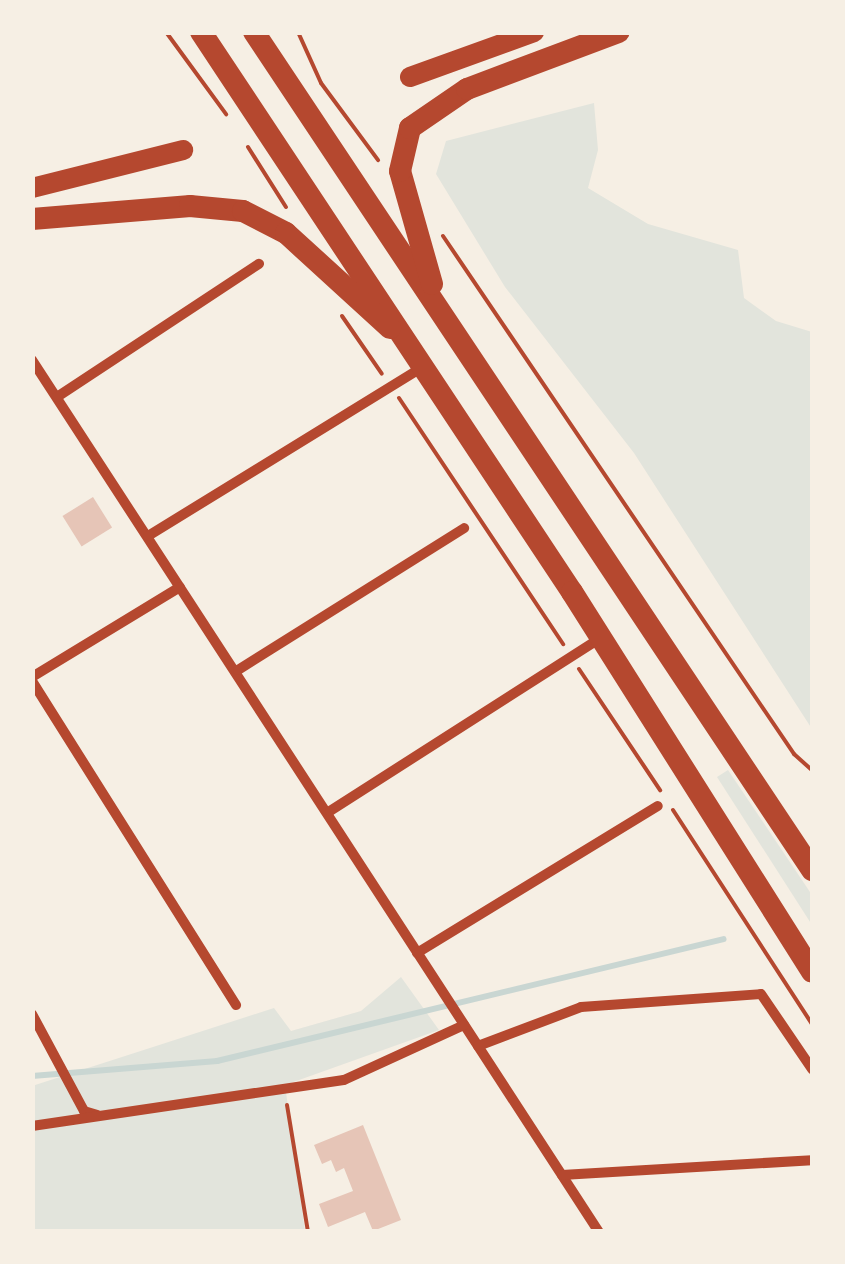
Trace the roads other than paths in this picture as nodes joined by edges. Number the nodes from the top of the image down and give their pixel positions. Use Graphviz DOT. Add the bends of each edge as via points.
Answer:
graph roads {
  1 [pos="201,32"];
  2 [pos="254,32"];
  3 [pos="534,32"];
  4 [pos="619,32"];
  5 [pos="410,77"];
  6 [pos="183,150"];
  7 [pos="32,188"];
  8 [pos="32,219"];
  9 [pos="259,264"];
  10 [pos="440,312"];
  11 [pos="405,340"];
  12 [pos="32,360"];
  13 [pos="424,367"];
  14 [pos="57,396"];
  15 [pos="464,528"];
  16 [pos="148,536"];
  17 [pos="180,588"];
  18 [pos="602,638"];
  19 [pos="238,670"];
  20 [pos="32,679"];
  21 [pos="658,806"];
  22 [pos="330,811"];
  23 [pos="812,870"];
  24 [pos="417,953"];
  25 [pos="812,972"];
  26 [pos="236,1005"];
  27 [pos="32,1014"];
  28 [pos="461,1020"];
  29 [pos="478,1046"];
  30 [pos="812,1069"];
  31 [pos="101,1116"];
  32 [pos="32,1126"];
  33 [pos="812,1160"];
  34 [pos="562,1175"];
  35 [pos="599,1232"];
  1 -- 11 [label="highway"];
  2 -- 10 [label="highway"];
  3 -- 5 [label="main road"];
  4 -- 10 [label="highway" via="466,89 410,128 400,171 404,198"];
  6 -- 7 [label="main road"];
  8 -- 11 [label="highway" via="190,206 244,211 286,233 355,302"];
  9 -- 14 [label="street"];
  10 -- 23 [label="highway"];
  11 -- 13 [label="highway"];
  12 -- 14 [label="street"];
  13 -- 16 [label="street"];
  13 -- 18 [label="highway"];
  14 -- 16 [label="street"];
  15 -- 19 [label="street"];
  16 -- 17 [label="street"];
  17 -- 19 [label="street"];
  17 -- 20 [label="street"];
  18 -- 22 [label="street"];
  18 -- 25 [label="highway"];
  19 -- 22 [label="street"];
  20 -- 26 [label="street"];
  21 -- 24 [label="street"];
  22 -- 24 [label="street"];
  24 -- 28 [label="street"];
  27 -- 31 [label="street" via="84,1111"];
  28 -- 29 [label="street"];
  28 -- 31 [label="street" via="344,1080"];
  29 -- 30 [label="street" via="582,1007 761,994"];
  29 -- 34 [label="street"];
  31 -- 32 [label="street"];
  33 -- 34 [label="street"];
  34 -- 35 [label="street"];
}
